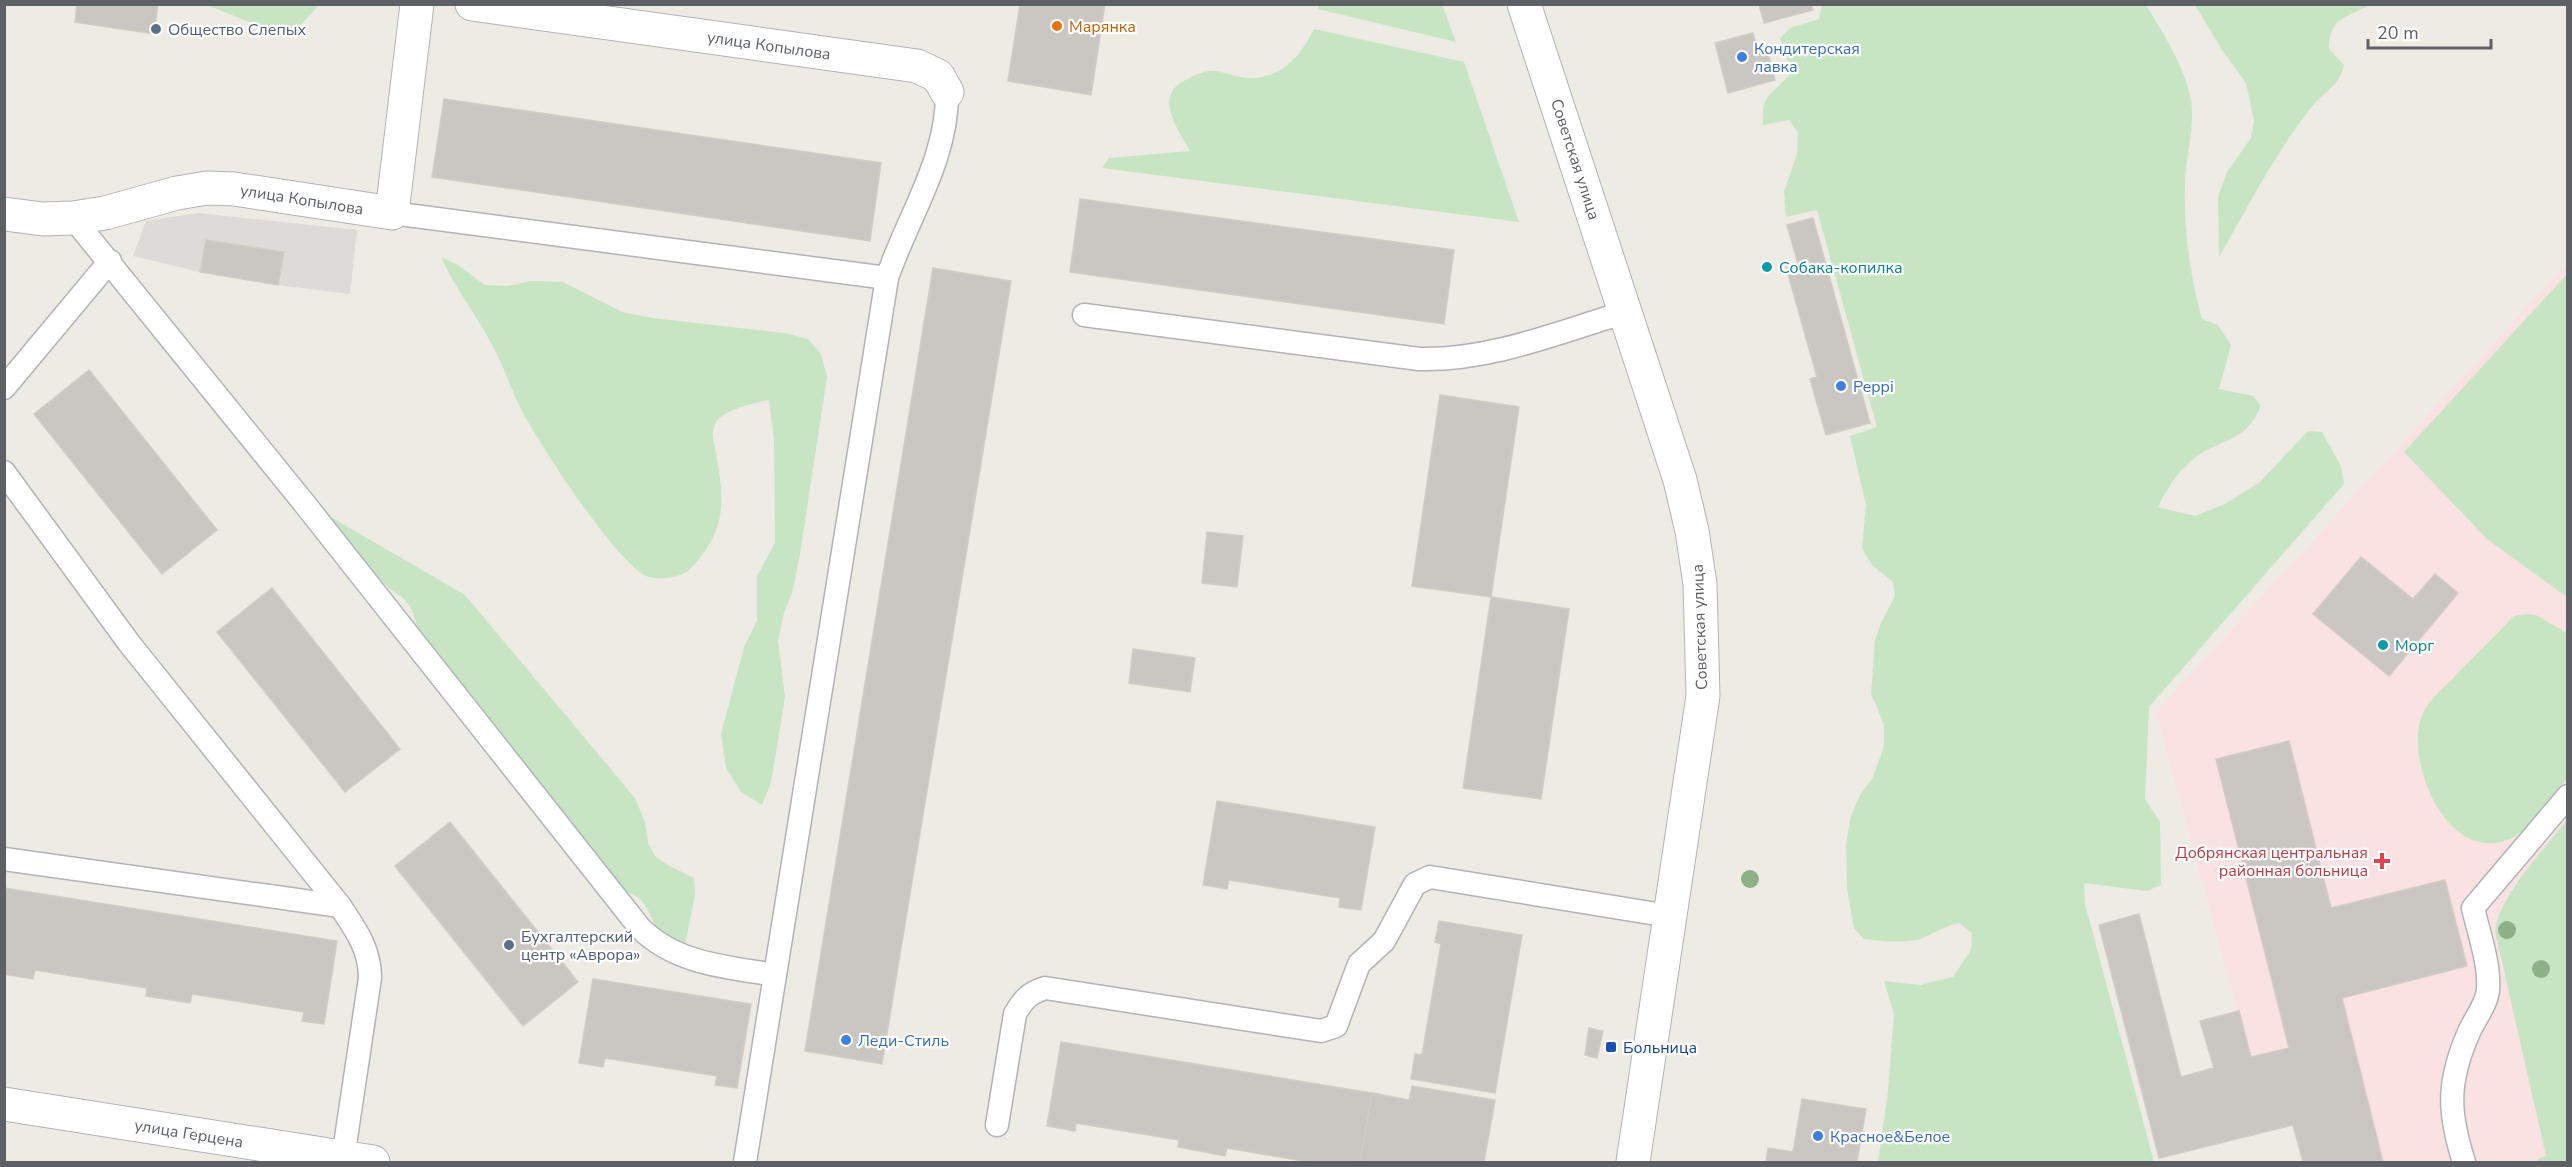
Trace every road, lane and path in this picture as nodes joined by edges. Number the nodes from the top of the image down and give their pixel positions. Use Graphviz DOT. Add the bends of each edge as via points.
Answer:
graph roads {
  1 [pos="417,4"];
  2 [pos="472,4"];
  3 [pos="1524,4"];
  4 [pos="947,92"];
  5 [pos="392,213"];
  6 [pos="4,214"];
  7 [pos="73,218"];
  8 [pos="110,261"];
  9 [pos="887,278"];
  10 [pos="1626,312"];
  11 [pos="1084,315"];
  12 [pos="4,388"];
  13 [pos="4,472"];
  14 [pos="2568,796"];
  15 [pos="4,859"];
  16 [pos="340,906"];
  17 [pos="1669,916"];
  18 [pos="775,975"];
  19 [pos="4,1104"];
  20 [pos="997,1125"];
  21 [pos="358,1160"];
  22 [pos="745,1162"];
  23 [pos="1633,1162"];
  24 [pos="2464,1162"];
  1 -- 5 [label="street"];
  2 -- 4 [label="street, улица Копылова" via="917,66 938,76"];
  3 -- 10 [label="street, Советская улица"];
  4 -- 9 [label="lane" via="938,155"];
  5 -- 7 [label="street, улица Копылова" via="207,188"];
  5 -- 9 [label="lane"];
  6 -- 7 [label="street, улица Копылова"];
  7 -- 8 [label="lane"];
  8 -- 12 [label="lane"];
  8 -- 18 [label="lane" via="640,928 655,943 697,962"];
  9 -- 18 [label="lane"];
  10 -- 11 [label="lane" via="1512,347 1442,359"];
  10 -- 17 [label="street, Советская улица" via="1680,480 1700,584 1703,696"];
  13 -- 16 [label="lane" via="129,643"];
  14 -- 24 [label="lane" via="2474,908 2488,993 2454,1069 2454,1130"];
  15 -- 16 [label="lane"];
  16 -- 21 [label="lane" via="362,937 370,970"];
  17 -- 20 [label="lane" via="1430,877 1415,884 1384,940 1359,964 1336,1026 1321,1031 1052,989 1032,992 1015,1014"];
  17 -- 23 [label="street, Советская улица"];
  18 -- 22 [label="lane"];
  19 -- 21 [label="street, улица Герцена"];
}
